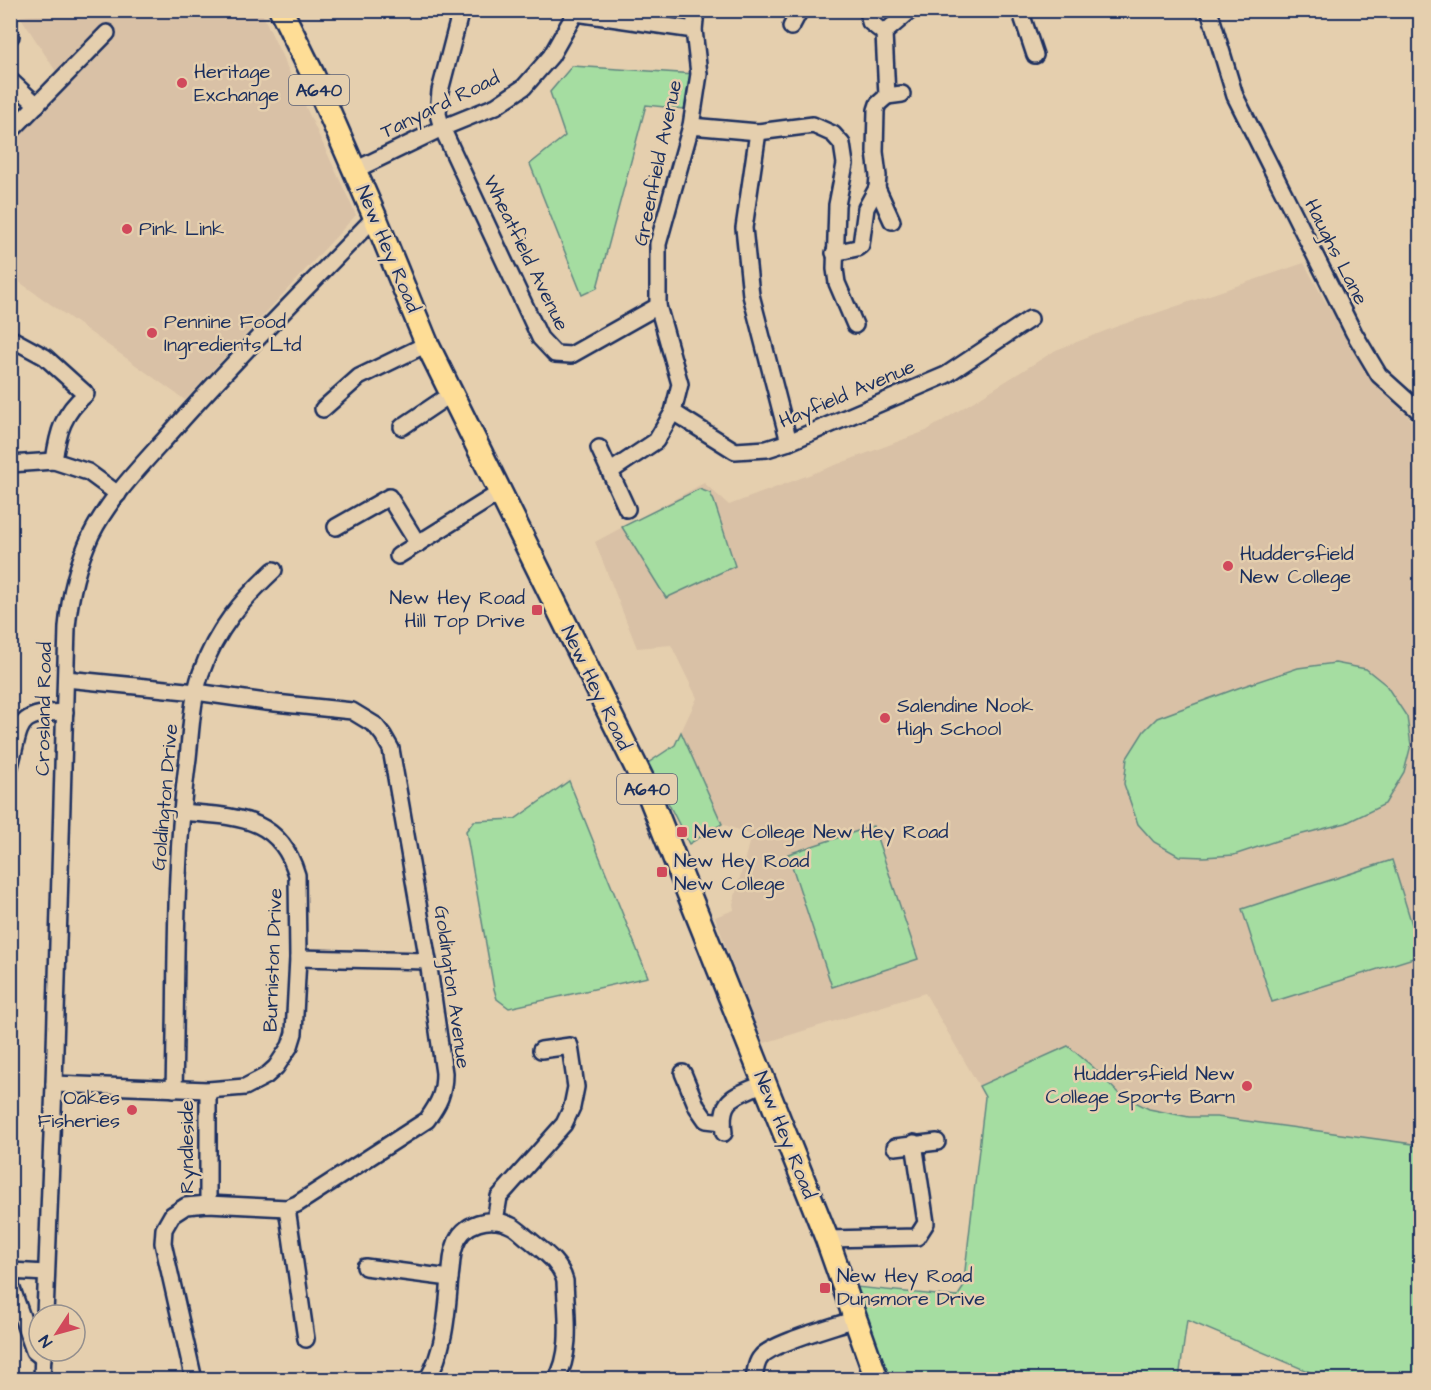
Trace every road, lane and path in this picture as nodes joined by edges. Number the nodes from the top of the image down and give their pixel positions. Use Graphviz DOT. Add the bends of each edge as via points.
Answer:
graph roads {
  1 [pos="281,10"];
  2 [pos="461,10"];
  3 [pos="696,10"];
  4 [pos="801,10"];
  5 [pos="868,10"];
  6 [pos="911,10"];
  7 [pos="1020,10"];
  8 [pos="1209,10"];
  9 [pos="577,12"];
  10 [pos="791,27"];
  11 [pos="694,30"];
  12 [pos="107,33"];
  13 [pos="884,33"];
  14 [pos="1035,55"];
  15 [pos="10,80"];
  16 [pos="36,105"];
  17 [pos="691,126"];
  18 [pos="442,128"];
  19 [pos="10,132"];
  20 [pos="758,132"];
  21 [pos="355,170"];
  22 [pos="877,188"];
  23 [pos="375,217"];
  24 [pos="892,221"];
  25 [pos="834,253"];
  26 [pos="658,306"];
  27 [pos="1030,319"];
  28 [pos="855,325"];
  29 [pos="10,338"];
  30 [pos="427,344"];
  31 [pos="451,394"];
  32 [pos="323,409"];
  33 [pos="674,412"];
  34 [pos="1420,412"];
  35 [pos="402,427"];
  36 [pos="789,442"];
  37 [pos="599,448"];
  38 [pos="54,461"];
  39 [pos="10,464"];
  40 [pos="611,471"];
  41 [pos="499,493"];
  42 [pos="118,494"];
  43 [pos="627,509"];
  44 [pos="336,527"];
  45 [pos="418,544"];
  46 [pos="398,556"];
  47 [pos="274,570"];
  48 [pos="66,679"];
  49 [pos="196,692"];
  50 [pos="65,712"];
  51 [pos="10,766"];
  52 [pos="181,812"];
  53 [pos="298,958"];
  54 [pos="428,960"];
  55 [pos="541,1050"];
  56 [pos="683,1073"];
  57 [pos="764,1083"];
  58 [pos="54,1084"];
  59 [pos="174,1089"];
  60 [pos="208,1090"];
  61 [pos="937,1142"];
  62 [pos="914,1143"];
  63 [pos="895,1146"];
  64 [pos="208,1204"];
  65 [pos="287,1208"];
  66 [pos="495,1221"];
  67 [pos="827,1239"];
  68 [pos="365,1267"];
  69 [pos="46,1273"];
  70 [pos="450,1278"];
  71 [pos="45,1303"];
  72 [pos="855,1319"];
  73 [pos="27,1331"];
  74 [pos="306,1338"];
  75 [pos="43,1363"];
  76 [pos="42,1380"];
  77 [pos="194,1380"];
  78 [pos="427,1380"];
  79 [pos="556,1380"];
  80 [pos="754,1380"];
  81 [pos="877,1380"];
  1 -- 21 [label="highway, New Hey Road / A640"];
  2 -- 18 [label="street, Wheatfield Avenue" via="440,91 438,114"];
  3 -- 11 [label="street, Greenfield Avenue"];
  4 -- 10 [label="street"];
  5 -- 13 [label="street" via="870,22"];
  6 -- 13 [label="street"];
  7 -- 14 [label="street"];
  8 -- 34 [label="street, Haughs Lane" via="1234,96 1354,333 1379,375"];
  9 -- 11 [label="street"];
  9 -- 18 [label="street, Tanyard Road" via="551,56 524,87 496,106"];
  11 -- 17 [label="street, Greenfield Avenue" via="699,74"];
  12 -- 16 [label="street"];
  13 -- 22 [label="street" via="894,95 878,104 876,110"];
  15 -- 16 [label="street"];
  16 -- 19 [label="street"];
  17 -- 20 [label="street"];
  17 -- 26 [label="street, Greenfield Avenue" via="658,244"];
  18 -- 21 [label="street, Tanyard Road"];
  18 -- 26 [label="street, Wheatfield Avenue" via="540,338 555,354 571,355"];
  20 -- 25 [label="street" via="813,125 833,134 842,144 845,164"];
  20 -- 36 [label="street" via="744,228 751,295"];
  21 -- 23 [label="highway, New Hey Road / A640"];
  22 -- 24 [label="street"];
  22 -- 25 [label="street" via="866,208 861,245"];
  23 -- 30 [label="highway, New Hey Road / A640"];
  23 -- 42 [label="street, Crosland Road" via="202,396"];
  25 -- 28 [label="street" via="837,283"];
  26 -- 33 [label="street, Greenfield Avenue" via="680,384"];
  27 -- 36 [label="street, Hayfield Avenue" via="946,375"];
  29 -- 38 [label="street" via="45,357 86,394 74,404 58,432"];
  30 -- 31 [label="highway, New Hey Road / A640"];
  30 -- 32 [label="street" via="359,376"];
  31 -- 35 [label="street"];
  31 -- 41 [label="highway, New Hey Road / A640"];
  33 -- 36 [label="street, Hayfield Avenue" via="735,451"];
  33 -- 40 [label="street, Greenfield Avenue" via="656,441"];
  37 -- 40 [label="street"];
  38 -- 39 [label="street"];
  38 -- 42 [label="street" via="87,472"];
  40 -- 43 [label="street"];
  41 -- 45 [label="street"];
  41 -- 57 [label="highway, New Hey Road / A640" via="646,787"];
  42 -- 48 [label="street, Crosland Road" via="92,533 73,586"];
  44 -- 45 [label="street" via="389,497"];
  45 -- 46 [label="street"];
  47 -- 49 [label="street, Goldington Drive" via="246,596 220,632"];
  48 -- 49 [label="street, Goldington Avenue"];
  48 -- 50 [label="street, Crosland Road"];
  49 -- 52 [label="street, Goldington Drive"];
  49 -- 54 [label="street, Goldington Avenue" via="352,711 375,725 391,749"];
  50 -- 51 [label="street" via="28,717 21,726"];
  50 -- 58 [label="street, Crosland Road"];
  52 -- 53 [label="street, Burniston Drive" via="245,819 278,838 297,875"];
  52 -- 59 [label="street, Goldington Drive"];
  53 -- 54 [label="street"];
  53 -- 60 [label="street, Burniston Drive" via="294,1033 282,1059 245,1087"];
  54 -- 65 [label="street, Goldington Avenue" via="444,1073 444,1090 438,1105 426,1120"];
  55 -- 66 [label="street" via="570,1046 576,1087 572,1107 564,1124 499,1197"];
  56 -- 57 [label="street" via="706,1120 724,1127 722,1115 730,1099"];
  57 -- 67 [label="highway, New Hey Road / A640"];
  58 -- 59 [label="street, Burniston Drive"];
  58 -- 69 [label="street, Crosland Road"];
  59 -- 60 [label="street, Burniston Drive"];
  60 -- 64 [label="street, Ryndleside"];
  61 -- 62 [label="street"];
  62 -- 63 [label="street"];
  62 -- 67 [label="street" via="926,1222 917,1237"];
  64 -- 65 [label="street"];
  64 -- 77 [label="street" via="186,1206 172,1215 164,1229 163,1243"];
  65 -- 74 [label="street"];
  66 -- 70 [label="street" via="467,1227 460,1234"];
  66 -- 79 [label="street" via="512,1226 563,1272 566,1356"];
  67 -- 72 [label="highway, New Hey Road / A640"];
  68 -- 70 [label="street"];
  69 -- 71 [label="street, Crosland Road"];
  69 -- 73 [label="street" via="10,1271 11,1286"];
  70 -- 78 [label="street" via="441,1349"];
  72 -- 80 [label="street" via="774,1348 761,1356"];
  72 -- 81 [label="highway, New Hey Road / A640"];
  75 -- 76 [label="street"];
}
